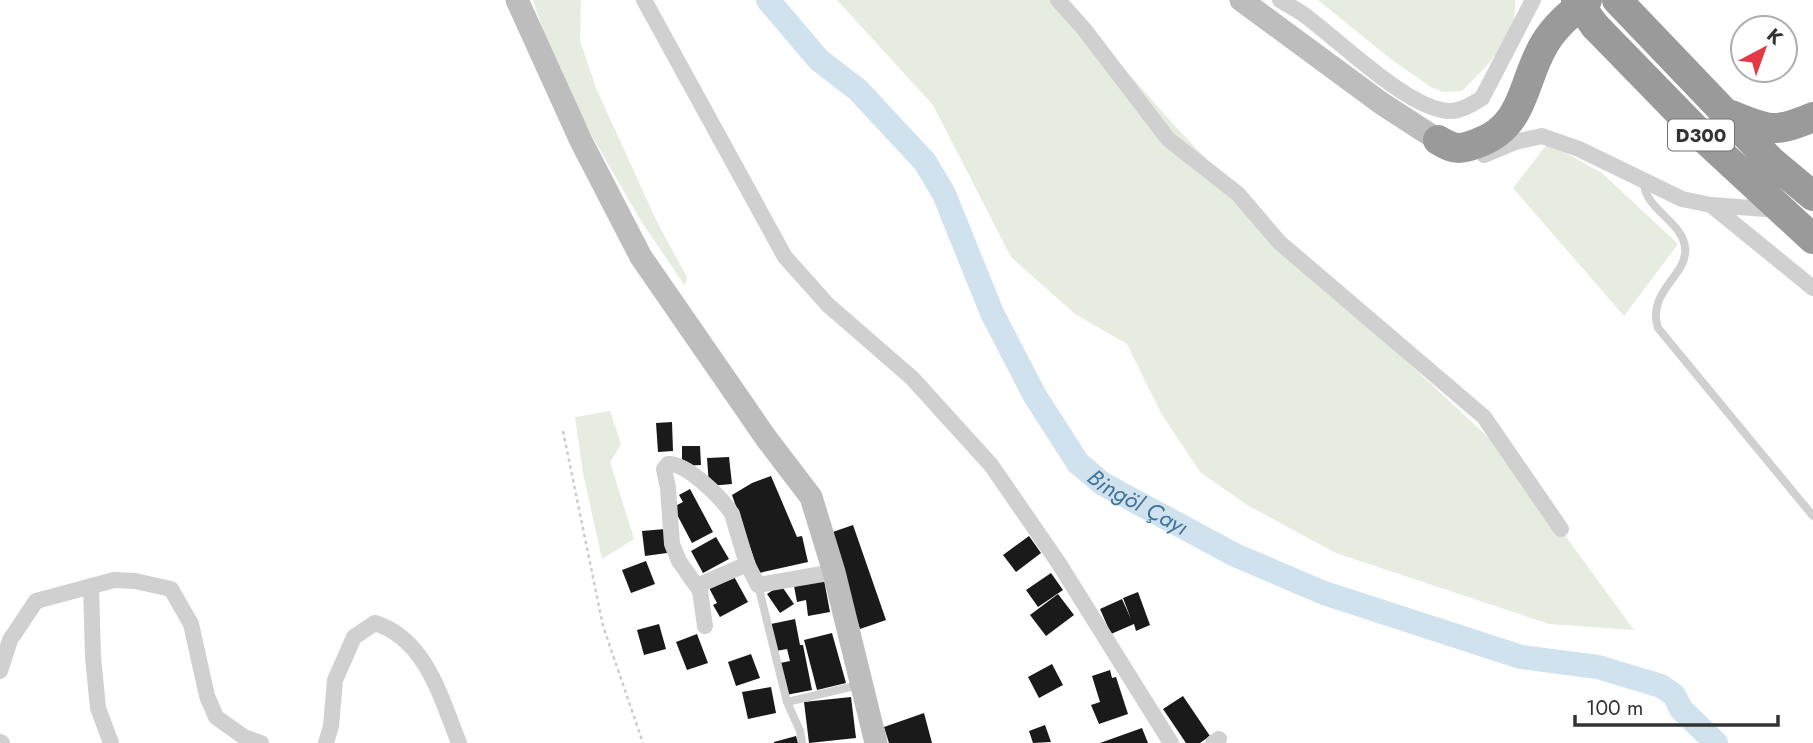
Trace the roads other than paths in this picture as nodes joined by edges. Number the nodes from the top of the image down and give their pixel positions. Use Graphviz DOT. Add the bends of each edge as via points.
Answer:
graph roads {
  1 [pos="517,0"];
  2 [pos="645,0"];
  3 [pos="1058,0"];
  4 [pos="1280,0"];
  5 [pos="1533,0"];
  6 [pos="1566,0"];
  7 [pos="1576,0"];
  8 [pos="1252,1"];
  9 [pos="1619,3"];
  10 [pos="1591,13"];
  11 [pos="1724,113"];
  12 [pos="1813,117"];
  13 [pos="1437,140"];
  14 [pos="1644,183"];
  15 [pos="1813,196"];
  16 [pos="1711,205"];
  17 [pos="1782,210"];
  18 [pos="1813,239"];
  19 [pos="1813,288"];
  20 [pos="1813,516"];
  21 [pos="1561,529"];
  22 [pos="747,564"];
  23 [pos="834,572"];
  24 [pos="758,585"];
  25 [pos="91,586"];
  26 [pos="697,586"];
  27 [pos="705,626"];
  28 [pos="0,671"];
  29 [pos="862,684"];
  30 [pos="787,702"];
  31 [pos="216,717"];
  32 [pos="1169,742"];
  33 [pos="111,743"];
  34 [pos="240,743"];
  35 [pos="261,743"];
  36 [pos="326,743"];
  37 [pos="459,743"];
  38 [pos="802,743"];
  39 [pos="876,743"];
  1 -- 23 [label="main road" via="580,141 641,257 811,497"];
  2 -- 32 [label="street" via="785,257 828,305 912,379 991,464 1058,562"];
  3 -- 21 [label="street" via="1168,139 1238,194 1279,242 1484,417"];
  4 -- 5 [label="street" via="1413,98 1453,111 1482,98"];
  6 -- 13 [label="highway" via="1533,38 1490,116"];
  7 -- 10 [label="highway, D300, bridge"];
  8 -- 13 [label="main road" via="1381,103"];
  9 -- 11 [label="highway, D300"];
  10 -- 13 [label="highway" via="1563,20 1545,44 1518,111 1497,135 1464,148 1451,148"];
  10 -- 17 [label="highway, D300" via="1707,141"];
  11 -- 12 [label="highway" via="1770,130"];
  11 -- 15 [label="highway, D300"];
  13 -- 14 [label="street" via="1448,155 1478,157 1542,136 1579,149"];
  14 -- 16 [label="street"];
  14 -- 20 [label="lane" via="1646,194 1685,247 1685,257 1657,302 1658,328"];
  16 -- 17 [label="street"];
  16 -- 19 [label="street"];
  17 -- 18 [label="highway, D300"];
  22 -- 24 [label="street"];
  22 -- 26 [label="street"];
  22 -- 26 [label="street" via="727,507 686,471 668,464 664,469 672,544"];
  23 -- 24 [label="street"];
  23 -- 29 [label="main road"];
  24 -- 30 [label="lane"];
  25 -- 28 [label="street" via="36,601 10,640"];
  25 -- 31 [label="street" via="114,580 171,589 191,624"];
  25 -- 33 [label="street" via="98,708"];
  26 -- 27 [label="street"];
  29 -- 30 [label="lane"];
  29 -- 39 [label="main road"];
  30 -- 38 [label="lane"];
  31 -- 34 [label="street"];
  31 -- 35 [label="street"];
  36 -- 37 [label="street" via="335,680 354,637 374,624 392,629 426,663"];
}
